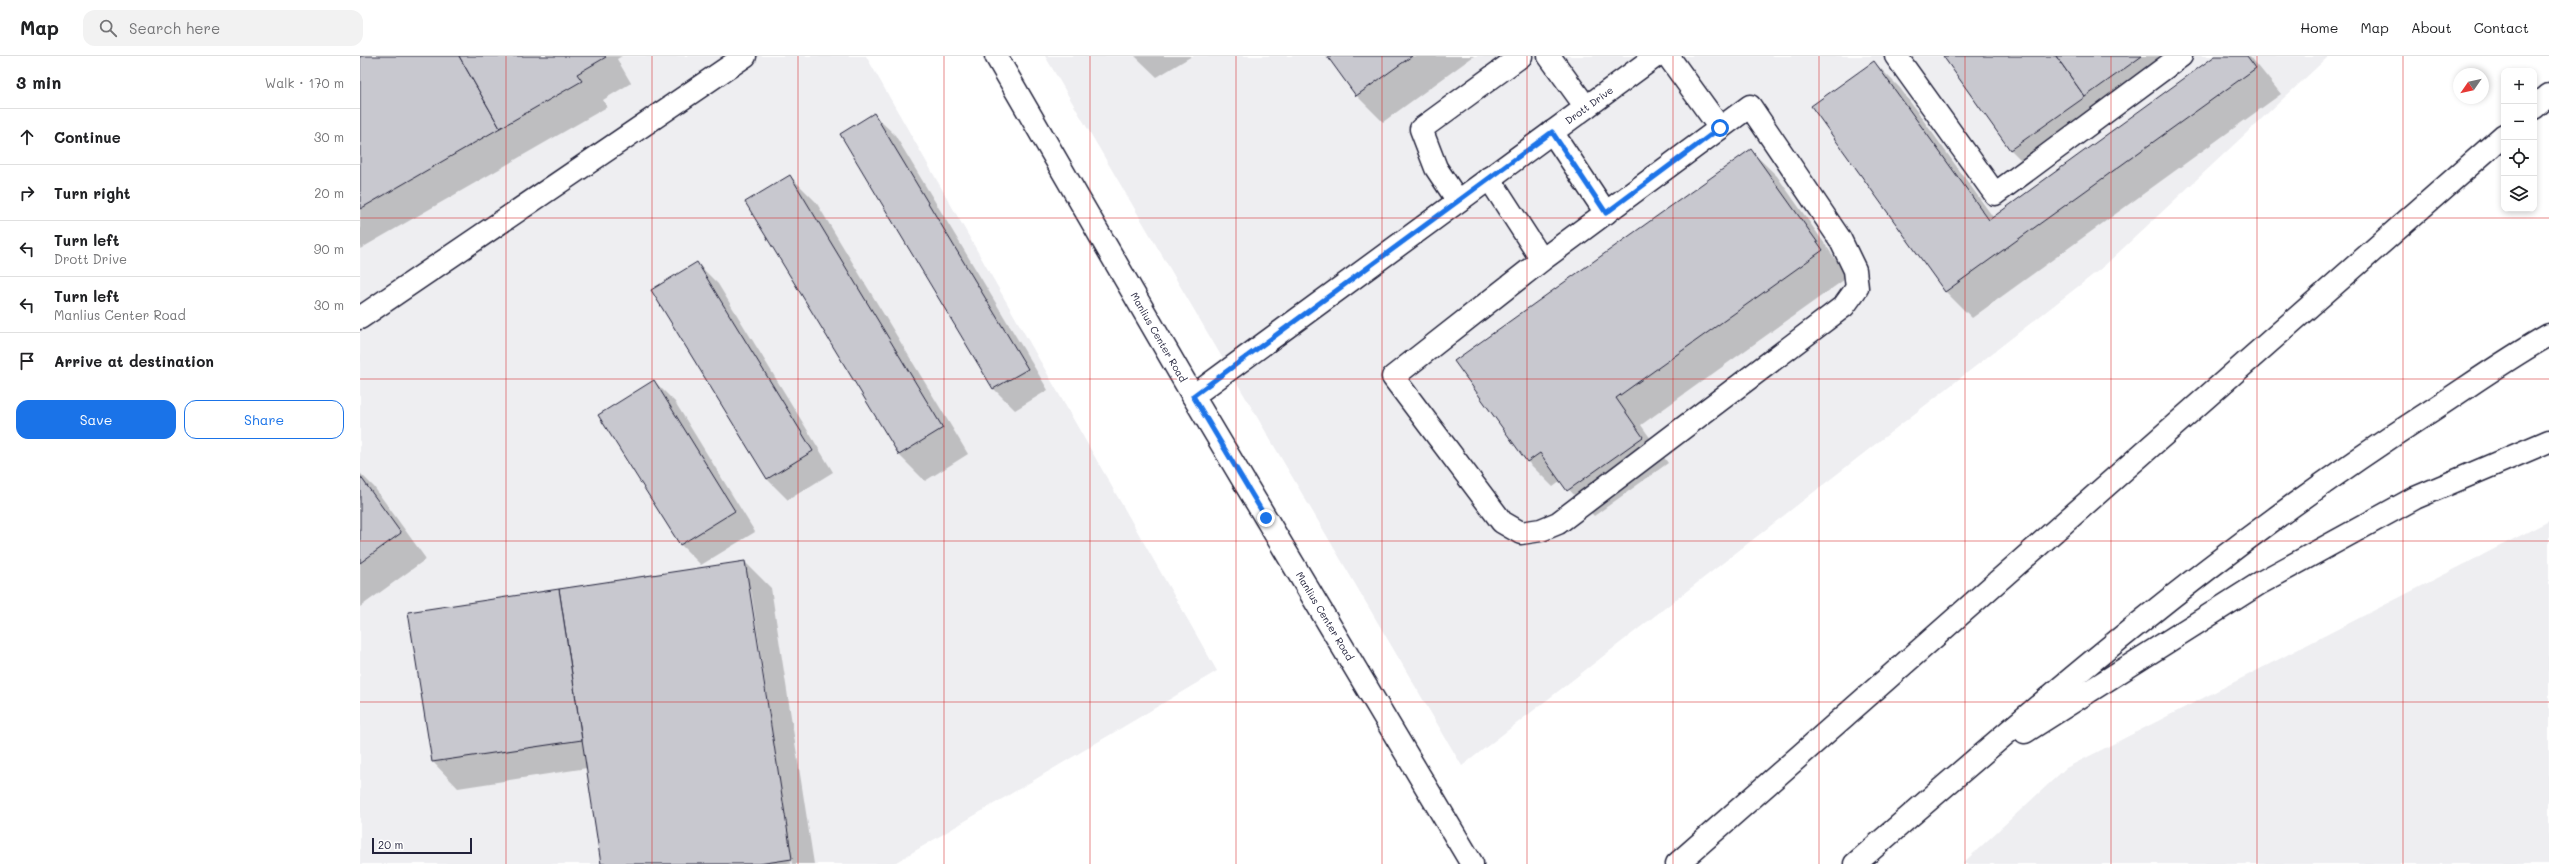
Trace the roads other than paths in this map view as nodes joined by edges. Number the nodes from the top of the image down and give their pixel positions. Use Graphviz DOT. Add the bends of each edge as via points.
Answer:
graph roads {
  1 [pos="745,56"];
  2 [pos="996,56"];
  3 [pos="1521,56"];
  4 [pos="1549,56"];
  5 [pos="1656,56"];
  6 [pos="1668,56"];
  7 [pos="1896,56"];
  8 [pos="2181,56"];
  9 [pos="2549,95"];
  10 [pos="2537,105"];
  11 [pos="1586,107"];
  12 [pos="1720,128"];
  13 [pos="1552,132"];
  14 [pos="2501,138"];
  15 [pos="1489,178"];
  16 [pos="1458,201"];
  17 [pos="1606,213"];
  18 [pos="1542,260"];
  19 [pos="360,318"];
  20 [pos="2549,335"];
  21 [pos="1193,396"];
  22 [pos="2549,441"];
  23 [pos="1954,778"];
  24 [pos="1472,864"];
  25 [pos="1677,864"];
  26 [pos="1855,864"];
  1 -- 19 [label="main road"];
  2 -- 21 [label="main road, Manlius Center Road"];
  3 -- 16 [label="main road" via="1421,129 1436,168"];
  4 -- 11 [label="main road"];
  5 -- 11 [label="main road, Drott Drive"];
  6 -- 12 [label="main road"];
  7 -- 8 [label="main road" via="1995,194"];
  9 -- 10 [label="main road"];
  11 -- 13 [label="main road, Drott Drive"];
  12 -- 17 [label="main road"];
  12 -- 18 [label="main road" via="1750,106 1840,239 1854,270 1857,288 1844,306 1558,523 1541,530 1520,533 1502,522 1393,376"];
  13 -- 15 [label="main road, Drott Drive"];
  13 -- 17 [label="main road"];
  14 -- 25 [label="main road"];
  15 -- 16 [label="main road, Drott Drive"];
  15 -- 18 [label="main road"];
  16 -- 21 [label="main road, Drott Drive"];
  17 -- 18 [label="main road"];
  20 -- 23 [label="main road" via="2362,456 2245,540 2127,632"];
  21 -- 24 [label="main road, Manlius Center Road"];
  22 -- 23 [label="main road" via="2415,498 2260,583"];
  23 -- 26 [label="main road"];
}
